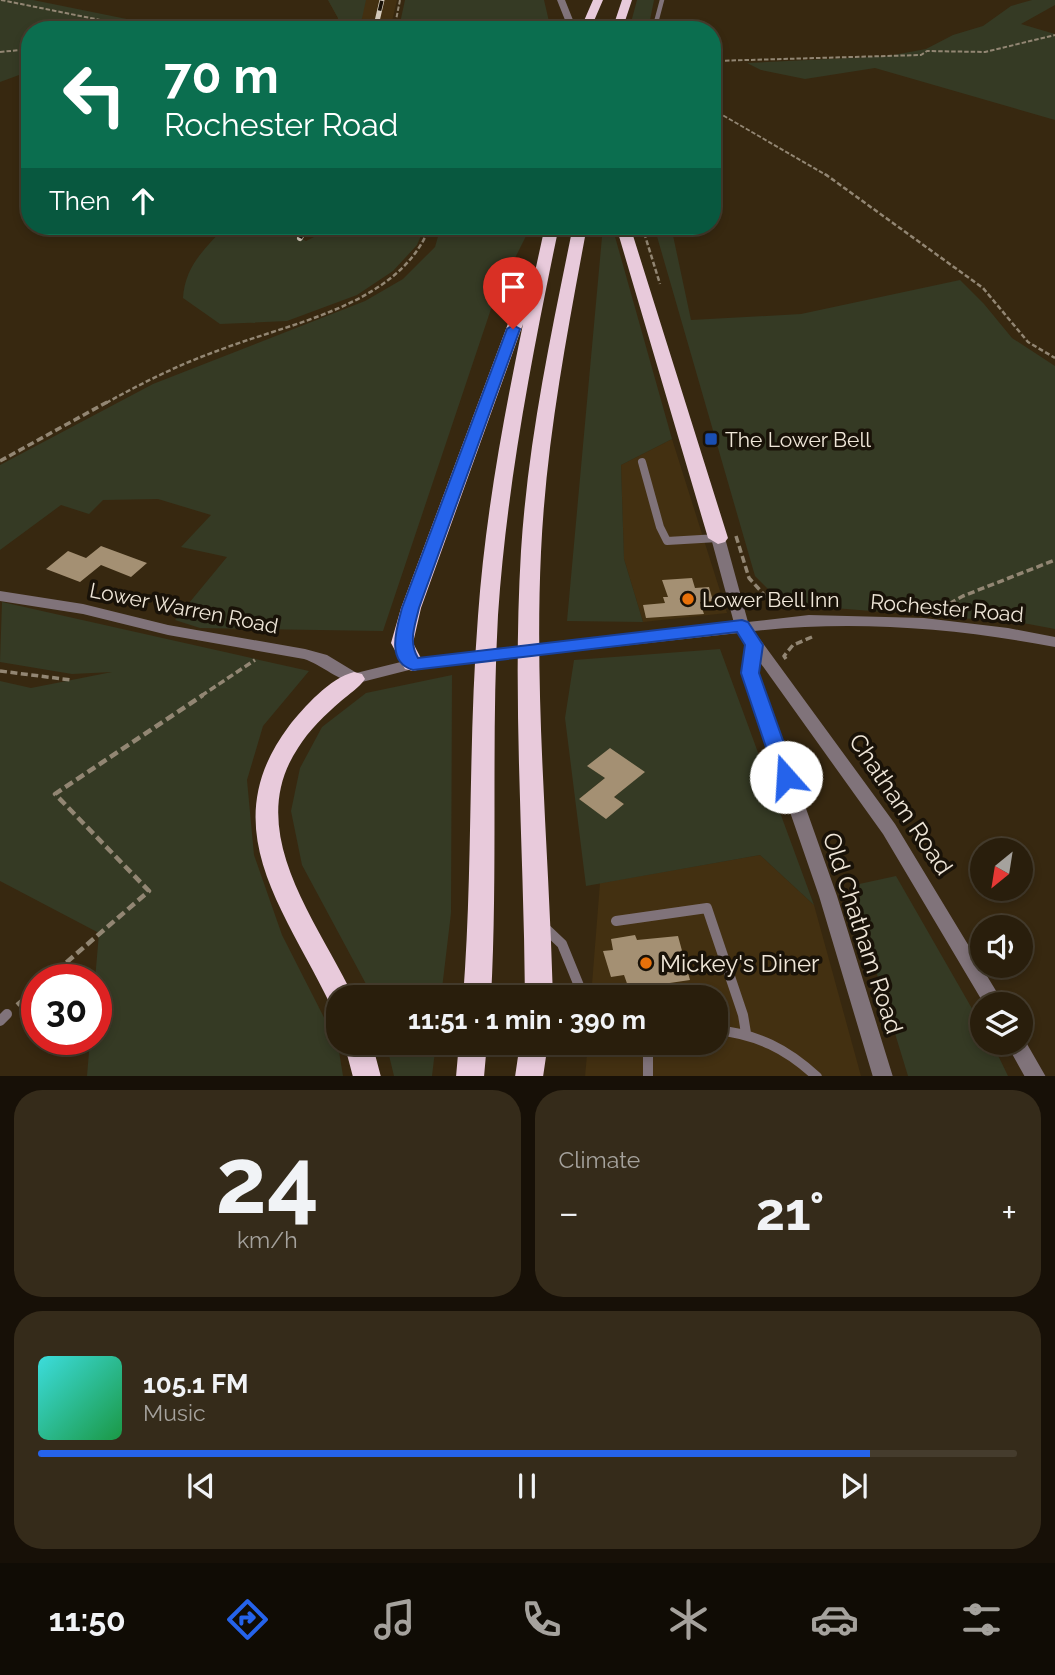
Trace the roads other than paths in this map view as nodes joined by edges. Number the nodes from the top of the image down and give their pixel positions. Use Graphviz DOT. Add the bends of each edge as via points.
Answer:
graph roads {
  1 [pos="561,0"];
  2 [pos="598,0"];
  3 [pos="607,0"];
  4 [pos="627,0"];
  5 [pos="662,0"];
  6 [pos="569,21"];
  7 [pos="589,21"];
  8 [pos="599,21"];
  9 [pos="620,21"];
  10 [pos="656,21"];
  11 [pos="550,235"];
  12 [pos="578,235"];
  13 [pos="626,235"];
  14 [pos="539,287"];
  15 [pos="642,462"];
  16 [pos="718,538"];
  17 [pos="0,596"];
  18 [pos="742,626"];
  19 [pos="1055,642"];
  20 [pos="754,645"];
  21 [pos="413,664"];
  22 [pos="354,679"];
  23 [pos="616,921"];
  24 [pos="539,923"];
  25 [pos="334,985"];
  26 [pos="478,985"];
  27 [pos="540,985"];
  28 [pos="579,985"];
  29 [pos="987,992"];
  30 [pos="728,1031"];
  31 [pos="746,1033"];
  32 [pos="361,1055"];
  33 [pos="472,1055"];
  34 [pos="532,1055"];
  35 [pos="648,1055"];
  36 [pos="1023,1055"];
  37 [pos="367,1076"];
  38 [pos="470,1076"];
  39 [pos="529,1076"];
  40 [pos="648,1076"];
  41 [pos="817,1076"];
  42 [pos="883,1076"];
  43 [pos="1036,1076"];
  1 -- 6 [label="street"];
  2 -- 7 [label="highway"];
  3 -- 8 [label="highway"];
  4 -- 9 [label="highway"];
  5 -- 10 [label="lane"];
  11 -- 14 [label="highway"];
  12 -- 24 [label="highway" via="539,457 529,618"];
  13 -- 16 [label="highway"];
  14 -- 21 [label="highway" via="523,304 411,608 402,643"];
  14 -- 26 [label="highway" via="501,477 488,617"];
  15 -- 16 [label="lane" via="667,541"];
  16 -- 18 [label="street, Chatham Road"];
  17 -- 22 [label="street, Lower Warren Road" via="274,647 321,659"];
  18 -- 19 [label="street, Rochester Road" via="809,620 924,623"];
  18 -- 20 [label="street, Chatham Road"];
  18 -- 21 [label="street, Rochester Road"];
  20 -- 29 [label="street, Chatham Road" via="896,841"];
  20 -- 42 [label="street, Old Chatham Road" via="750,673 828,896"];
  21 -- 22 [label="street, Rochester Road"];
  22 -- 25 [label="highway" via="325,701 286,744 269,789 266,818 271,857"];
  23 -- 31 [label="lane" via="707,908"];
  24 -- 27 [label="highway"];
  24 -- 28 [label="lane" via="562,944"];
  30 -- 31 [label="lane"];
  31 -- 41 [label="lane" via="761,1037"];
  32 -- 37 [label="highway"];
  33 -- 38 [label="highway"];
  34 -- 39 [label="highway"];
  35 -- 40 [label="lane"];
  36 -- 43 [label="street"];
}
